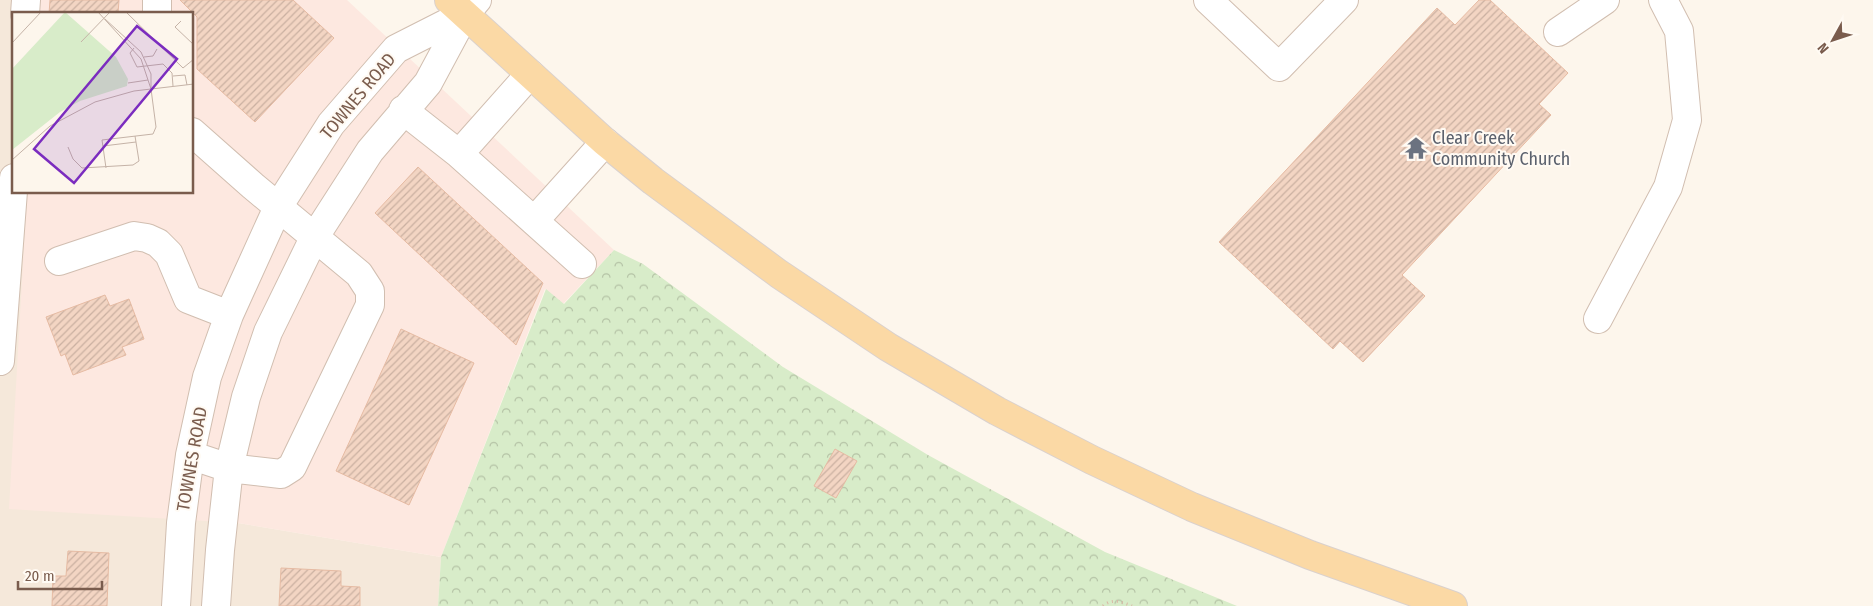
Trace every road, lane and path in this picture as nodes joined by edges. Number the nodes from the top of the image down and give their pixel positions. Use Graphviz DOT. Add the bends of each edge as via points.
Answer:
graph roads {
  1 [pos="1605,0"];
  2 [pos="1663,0"];
  3 [pos="1217,3"];
  4 [pos="1332,4"];
  5 [pos="464,5"];
  6 [pos="1558,32"];
  7 [pos="530,74"];
  8 [pos="403,110"];
  9 [pos="194,134"];
  10 [pos="604,142"];
  11 [pos="459,154"];
  12 [pos="13,194"];
  13 [pos="278,207"];
  14 [pos="534,221"];
  15 [pos="314,238"];
  16 [pos="59,261"];
  17 [pos="582,264"];
  18 [pos="229,315"];
  19 [pos="1598,319"];
  20 [pos="0,361"];
  21 [pos="190,455"];
  22 [pos="229,468"];
  23 [pos="176,606"];
  24 [pos="216,606"];
  25 [pos="1103,606"];
  26 [pos="1132,606"];
  27 [pos="1453,606"];
  1 -- 6 [label="street"];
  2 -- 19 [label="street" via="1679,31 1687,120 1668,187"];
  3 -- 4 [label="street" via="1279,67"];
  5 -- 7 [label="main road"];
  5 -- 8 [label="street" via="428,83"];
  5 -- 13 [label="street, TOWNES ROAD" via="396,49 331,124"];
  7 -- 10 [label="main road"];
  7 -- 11 [label="street"];
  8 -- 11 [label="street"];
  8 -- 15 [label="street" via="370,151"];
  9 -- 13 [label="street"];
  10 -- 14 [label="street"];
  10 -- 27 [label="main road" via="779,274 888,347 996,411 1192,507 1310,555"];
  11 -- 14 [label="street"];
  12 -- 20 [label="street"];
  13 -- 15 [label="street"];
  13 -- 18 [label="street, TOWNES ROAD"];
  14 -- 17 [label="street"];
  15 -- 22 [label="street" via="268,332 246,397"];
  15 -- 22 [label="street" via="359,274 370,291 370,305 292,467 281,474"];
  16 -- 18 [label="street" via="134,236 147,238 169,254 188,299"];
  18 -- 21 [label="street, TOWNES ROAD" via="207,377"];
  21 -- 22 [label="street"];
  21 -- 23 [label="street, TOWNES ROAD" via="181,523"];
  22 -- 24 [label="street"];
  25 -- 26 [label="path" via="1108,602 1121,601"];
}
